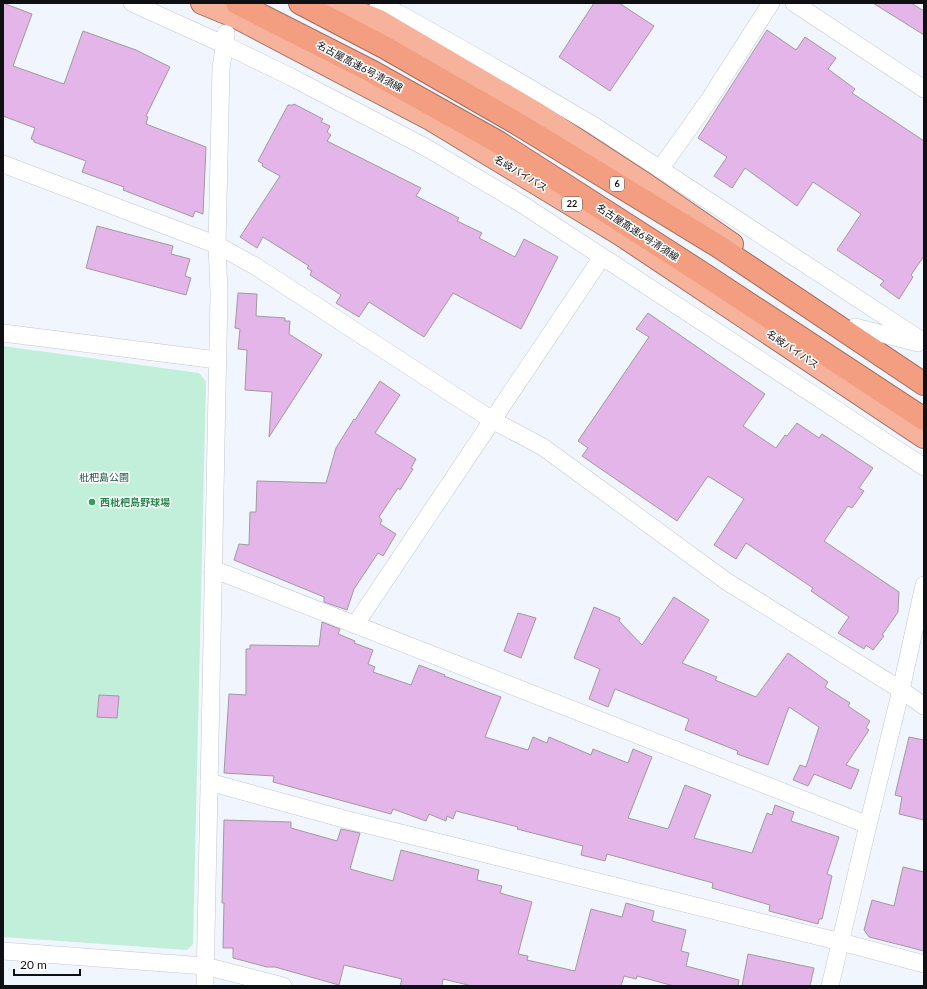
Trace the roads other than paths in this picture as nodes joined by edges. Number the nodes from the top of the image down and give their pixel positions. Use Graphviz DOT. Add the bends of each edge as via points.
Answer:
graph roads {
  1 [pos="132,3"];
  2 [pos="202,3"];
  3 [pos="237,3"];
  4 [pos="300,3"];
  5 [pos="335,3"];
  6 [pos="378,3"];
  7 [pos="771,3"];
  8 [pos="794,3"];
  9 [pos="225,39"];
  10 [pos="924,89"];
  11 [pos="3,164"];
  12 [pos="660,169"];
  13 [pos="217,244"];
  14 [pos="602,257"];
  15 [pos="855,327"];
  16 [pos="3,333"];
  17 [pos="924,343"];
  18 [pos="217,360"];
  19 [pos="924,374"];
  20 [pos="924,384"];
  21 [pos="924,419"];
  22 [pos="492,420"];
  23 [pos="924,437"];
  24 [pos="924,467"];
  25 [pos="213,569"];
  26 [pos="924,585"];
  27 [pos="355,625"];
  28 [pos="901,690"];
  29 [pos="924,706"];
  30 [pos="209,782"];
  31 [pos="868,826"];
  32 [pos="841,942"];
  33 [pos="3,952"];
  34 [pos="924,964"];
  35 [pos="205,966"];
  36 [pos="205,986"];
  37 [pos="283,986"];
  38 [pos="830,986"];
  1 -- 9 [label="street"];
  2 -- 23 [label="highway, 名岐バイパス / 22" via="236,17 439,124 620,234"];
  3 -- 21 [label="highway, 名古屋高速6号清須線" via="371,71 498,142"];
  4 -- 20 [label="highway, 6" via="384,47 518,124 721,248"];
  5 -- 15 [label="highway" via="379,21 538,115 648,186"];
  6 -- 12 [label="street" via="593,125"];
  7 -- 12 [label="street"];
  8 -- 10 [label="street"];
  9 -- 13 [label="street" via="221,69"];
  9 -- 14 [label="street" via="298,81 425,147 520,203"];
  11 -- 13 [label="street"];
  12 -- 17 [label="street"];
  13 -- 18 [label="street"];
  13 -- 22 [label="street"];
  14 -- 22 [label="street"];
  14 -- 24 [label="street"];
  15 -- 17 [label="street"];
  15 -- 19 [label="highway"];
  16 -- 18 [label="street"];
  18 -- 25 [label="street"];
  22 -- 27 [label="street"];
  22 -- 28 [label="street" via="543,447 726,581"];
  25 -- 27 [label="street"];
  25 -- 30 [label="street"];
  26 -- 28 [label="street"];
  27 -- 31 [label="street"];
  28 -- 29 [label="street"];
  28 -- 31 [label="street"];
  30 -- 32 [label="street" via="344,819"];
  30 -- 35 [label="street"];
  31 -- 32 [label="street"];
  32 -- 34 [label="street"];
  32 -- 38 [label="street"];
  33 -- 35 [label="street"];
  35 -- 36 [label="street"];
  35 -- 37 [label="street"];
}
